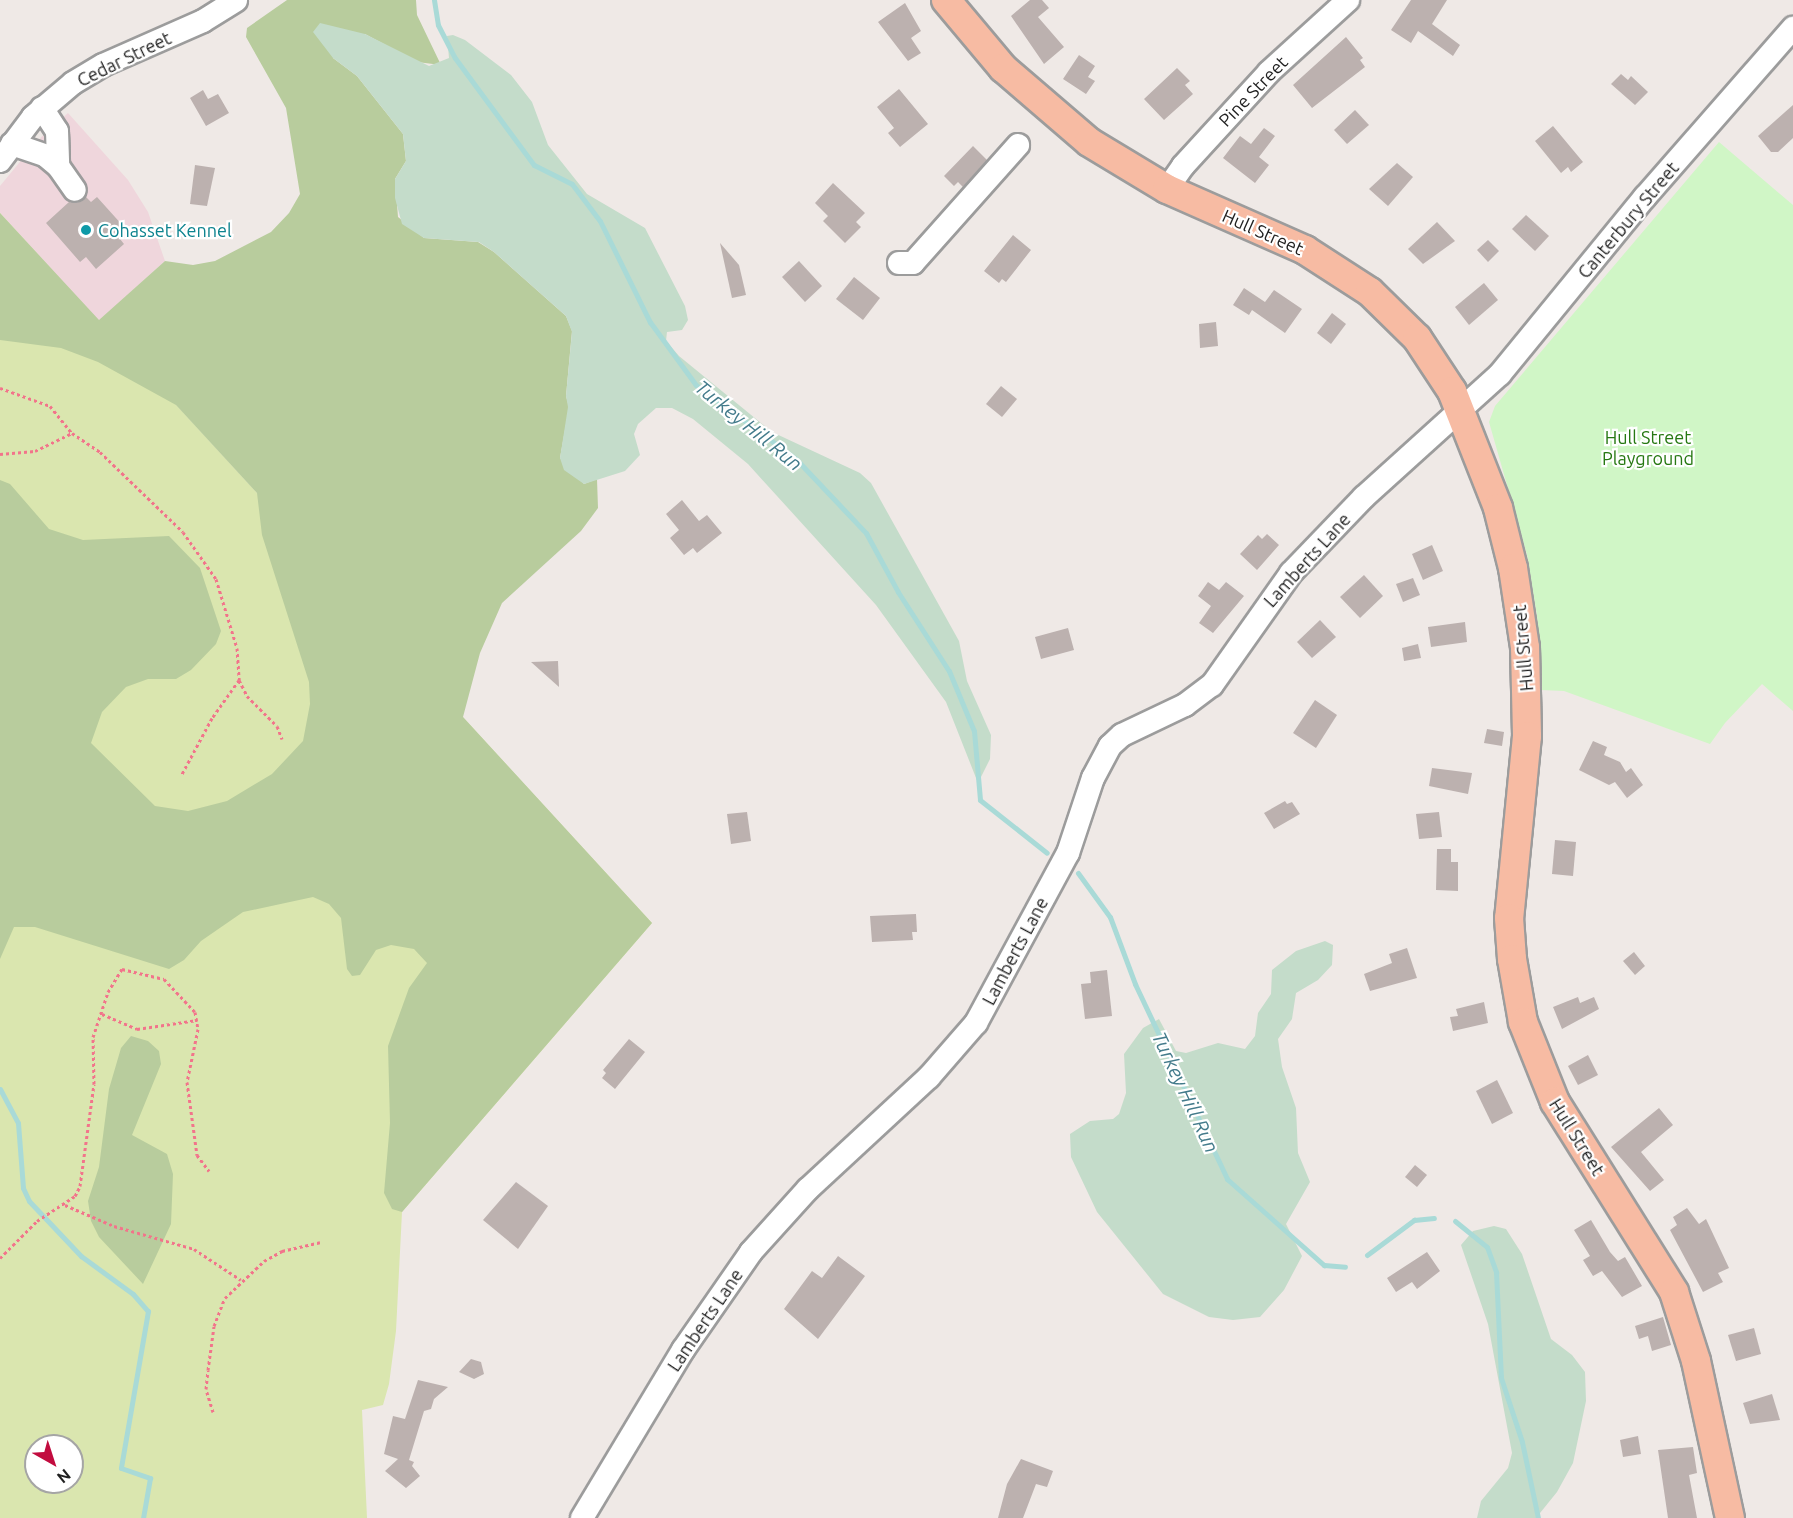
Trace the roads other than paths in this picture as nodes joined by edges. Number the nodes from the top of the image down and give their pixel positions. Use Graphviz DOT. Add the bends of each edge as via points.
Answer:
graph roads {
  1 [pos="236,0"];
  2 [pos="1348,0"];
  3 [pos="956,4"];
  4 [pos="1793,28"];
  5 [pos="42,108"];
  6 [pos="1018,145"];
  7 [pos="6,152"];
  8 [pos="58,166"];
  9 [pos="75,189"];
  10 [pos="1167,189"];
  11 [pos="899,263"];
  12 [pos="1461,410"];
  13 [pos="582,1518"];
  14 [pos="1730,1518"];
  1 -- 5 [label="street, Cedar Street" via="183,31 88,73"];
  2 -- 10 [label="street, Pine Street" via="1263,78"];
  3 -- 10 [label="main road, Hull Street" via="999,63 1057,117 1126,167"];
  4 -- 12 [label="street, Canterbury Street" via="1645,197 1526,346"];
  5 -- 7 [label="street, Cedar Street"];
  5 -- 8 [label="street" via="57,131"];
  6 -- 11 [label="street" via="914,263"];
  7 -- 8 [label="street" via="46,156"];
  8 -- 9 [label="street"];
  10 -- 12 [label="main road, Hull Street" via="1298,246 1354,280 1417,338"];
  12 -- 13 [label="street, Lamberts Lane" via="1364,497 1291,573 1202,695 1122,735 1110,746 1093,778 1068,854 976,1023 929,1077 808,1189 751,1252 689,1341"];
  12 -- 14 [label="main road, Hull Street" via="1480,455 1506,539 1525,647 1527,736 1509,918 1523,1022 1555,1102 1660,1266 1676,1298 1696,1361"];
}
